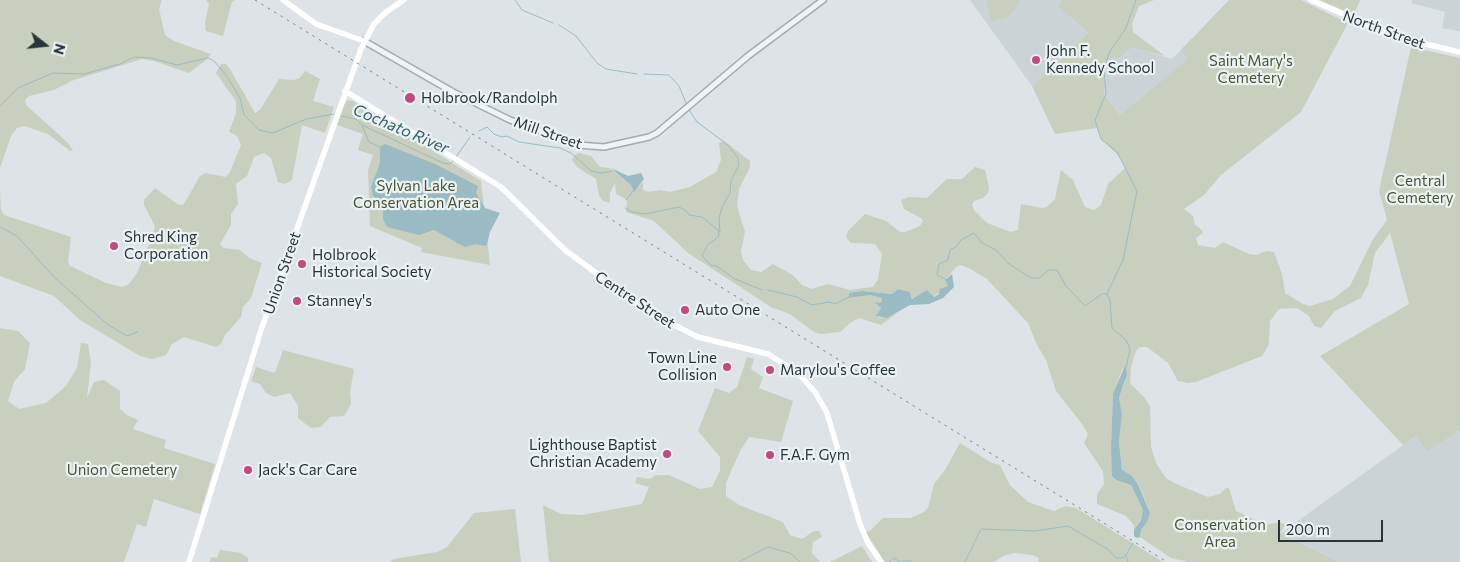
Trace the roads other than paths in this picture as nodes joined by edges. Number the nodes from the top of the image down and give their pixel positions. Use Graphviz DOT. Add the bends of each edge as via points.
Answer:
graph roads {
  1 [pos="283,0"];
  2 [pos="404,0"];
  3 [pos="823,0"];
  4 [pos="1311,0"];
  5 [pos="364,41"];
  6 [pos="1460,52"];
  7 [pos="345,91"];
  8 [pos="189,562"];
  9 [pos="880,562"];
  1 -- 5 [label="main road" via="316,24"];
  2 -- 5 [label="main road, Union Street" via="380,17"];
  3 -- 5 [label="street, Mill Street" via="748,56 657,133 604,147 578,145 510,120"];
  4 -- 6 [label="main road, North Street" via="1396,37"];
  5 -- 7 [label="main road, Union Street"];
  7 -- 8 [label="main road, Union Street" via="262,330"];
  7 -- 9 [label="main road, Centre Street" via="505,190 565,250 647,311 695,335 768,354 802,376 828,416 862,529"];
}
